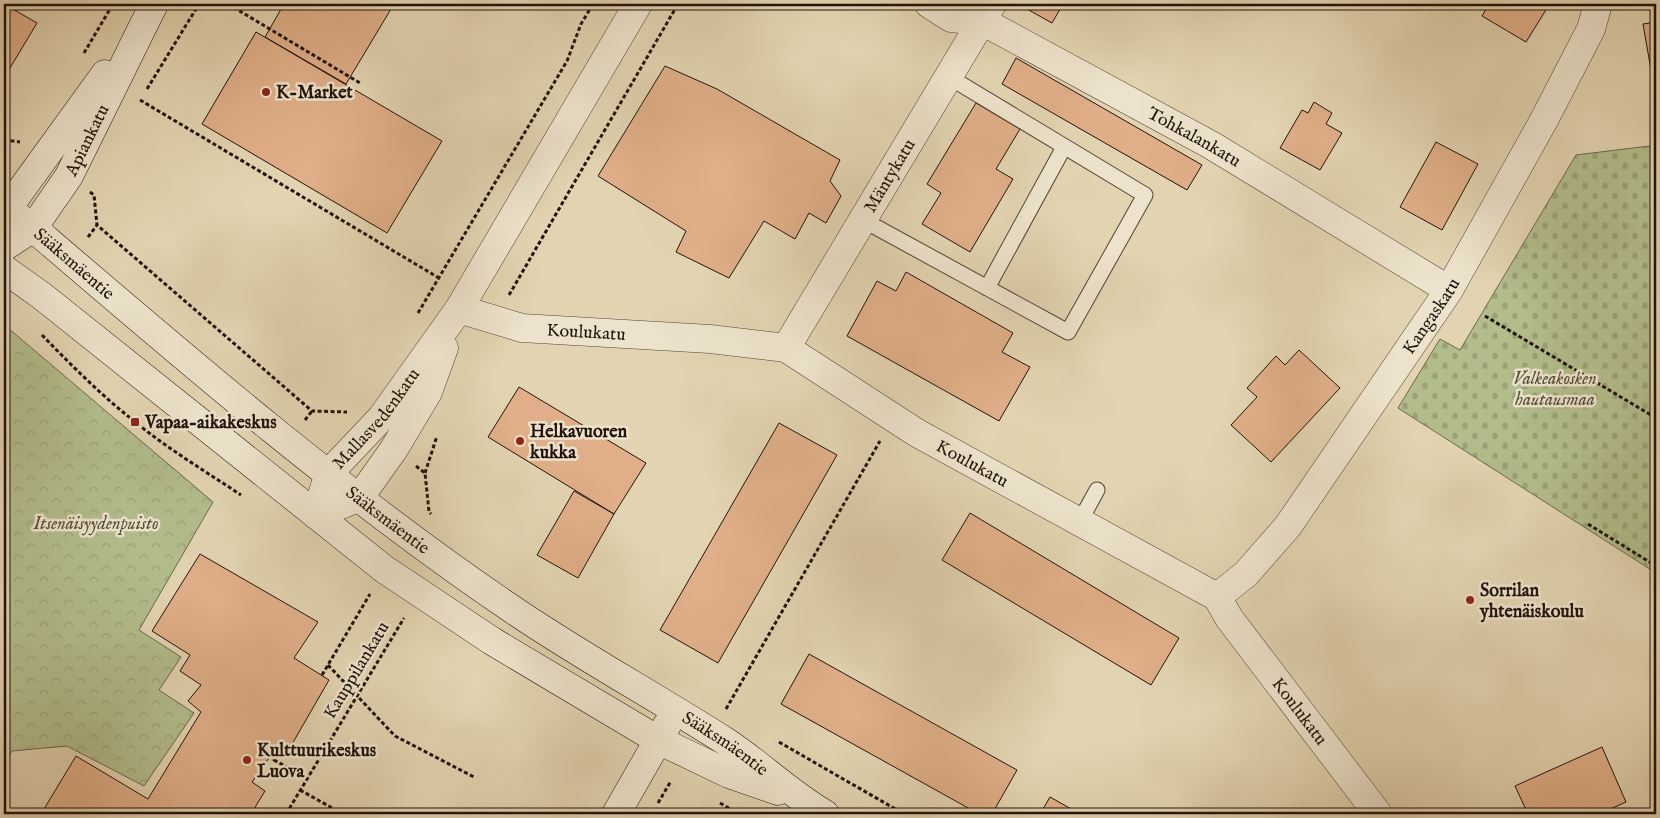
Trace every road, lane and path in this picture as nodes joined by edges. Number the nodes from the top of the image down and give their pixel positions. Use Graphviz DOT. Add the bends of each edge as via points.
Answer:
graph roads {
  1 [pos="199,4"];
  2 [pos="228,4"];
  3 [pos="592,4"];
  4 [pos="638,4"];
  5 [pos="678,4"];
  6 [pos="929,4"];
  7 [pos="1598,4"];
  8 [pos="150,10"];
  9 [pos="987,12"];
  10 [pos="949,77"];
  11 [pos="360,84"];
  12 [pos="140,100"];
  13 [pos="135,108"];
  14 [pos="4,140"];
  15 [pos="1064,146"];
  16 [pos="43,157"];
  17 [pos="69,176"];
  18 [pos="97,186"];
  19 [pos="94,195"];
  20 [pos="5,211"];
  21 [pos="863,220"];
  22 [pos="33,228"];
  23 [pos="4,247"];
  24 [pos="4,269"];
  25 [pos="439,278"];
  26 [pos="987,288"];
  27 [pos="1449,290"];
  28 [pos="459,309"];
  29 [pos="1485,316"];
  30 [pos="415,318"];
  31 [pos="494,320"];
  32 [pos="786,348"];
  33 [pos="1656,418"];
  34 [pos="370,430"];
  35 [pos="439,432"];
  36 [pos="885,432"];
  37 [pos="394,449"];
  38 [pos="425,473"];
  39 [pos="329,474"];
  40 [pos="1097,490"];
  41 [pos="360,497"];
  42 [pos="316,515"];
  43 [pos="436,518"];
  44 [pos="1080,523"];
  45 [pos="1588,524"];
  46 [pos="1656,566"];
  47 [pos="369,595"];
  48 [pos="1217,597"];
  49 [pos="404,618"];
  50 [pos="328,665"];
  51 [pos="322,675"];
  52 [pos="357,695"];
  53 [pos="717,707"];
  54 [pos="675,711"];
  55 [pos="658,740"];
  56 [pos="776,741"];
  57 [pos="277,754"];
  58 [pos="474,777"];
  59 [pos="307,778"];
  60 [pos="300,790"];
  61 [pos="799,799"];
  62 [pos="286,814"];
  63 [pos="343,814"];
  64 [pos="616,814"];
  65 [pos="826,814"];
  66 [pos="904,814"];
  67 [pos="1378,814"];
  1 -- 12 [label="path"];
  2 -- 11 [label="path"];
  3 -- 25 [label="path" via="567,60"];
  4 -- 28 [label="street, Mallasvedenkatu"];
  5 -- 31 [label="path"];
  6 -- 9 [label="street, Tohkalankatu" via="952,18"];
  7 -- 27 [label="street, Kangaskatu" via="1591,29 1548,112"];
  8 -- 16 [label="street, Apiankatu"];
  8 -- 17 [label="street, Apiankatu"];
  9 -- 10 [label="street, Mäntykatu"];
  9 -- 27 [label="street, Tohkalankatu"];
  10 -- 15 [label="lane"];
  10 -- 21 [label="street, Mäntykatu"];
  12 -- 13 [label="path"];
  12 -- 25 [label="path"];
  14 -- 16 [label="path" via="19,142"];
  15 -- 26 [label="lane"];
  15 -- 26 [label="lane" via="1145,195 1068,332"];
  16 -- 20 [label="street, Apiankatu"];
  17 -- 19 [label="path"];
  17 -- 22 [label="street, Apiankatu"];
  18 -- 19 [label="path"];
  19 -- 34 [label="path" via="97,225 312,411 350,412"];
  20 -- 22 [label="street, Sääksmäentie"];
  21 -- 26 [label="lane"];
  21 -- 32 [label="street, Mäntykatu"];
  22 -- 23 [label="street, Apiankatu"];
  22 -- 39 [label="street, Sääksmäentie"];
  24 -- 42 [label="street, Sääksmäentie" via="73,320"];
  25 -- 30 [label="path"];
  27 -- 48 [label="street, Kangaskatu" via="1288,526 1246,574"];
  28 -- 31 [label="street, Koulukatu"];
  28 -- 34 [label="street, Mallasvedenkatu"];
  28 -- 37 [label="street, Mallasvedenkatu" via="428,392"];
  29 -- 33 [label="path"];
  31 -- 32 [label="street, Koulukatu" via="522,328 710,339"];
  32 -- 44 [label="street, Koulukatu" via="917,433"];
  34 -- 39 [label="street, Mallasvedenkatu"];
  35 -- 38 [label="path"];
  36 -- 53 [label="path" via="725,712"];
  37 -- 38 [label="path"];
  37 -- 41 [label="street, Mallasvedenkatu"];
  38 -- 43 [label="path" via="429,512"];
  39 -- 41 [label="street, Sääksmäentie"];
  39 -- 42 [label="street, Mallasvedenkatu"];
  40 -- 44 [label="lane"];
  41 -- 42 [label="street"];
  41 -- 54 [label="street, Sääksmäentie" via="505,605"];
  42 -- 55 [label="street, Sääksmäentie" via="384,569 492,641"];
  44 -- 48 [label="street, Koulukatu"];
  45 -- 46 [label="path"];
  47 -- 50 [label="path"];
  48 -- 67 [label="street, Koulukatu" via="1229,618"];
  49 -- 52 [label="path, Kauppilankatu"];
  50 -- 51 [label="path"];
  50 -- 52 [label="path"];
  52 -- 58 [label="path" via="395,736"];
  52 -- 59 [label="path, Kauppilankatu"];
  54 -- 55 [label="street"];
  54 -- 61 [label="street, Sääksmäentie" via="727,742"];
  55 -- 61 [label="street, Sääksmäentie" via="729,774"];
  55 -- 64 [label="street"];
  56 -- 66 [label="path"];
  57 -- 59 [label="path" via="274,760"];
  59 -- 60 [label="path, Kauppilankatu"];
  60 -- 62 [label="path, Kauppilankatu"];
  60 -- 63 [label="path"];
  61 -- 65 [label="street, Sääksmäentie"];
}
